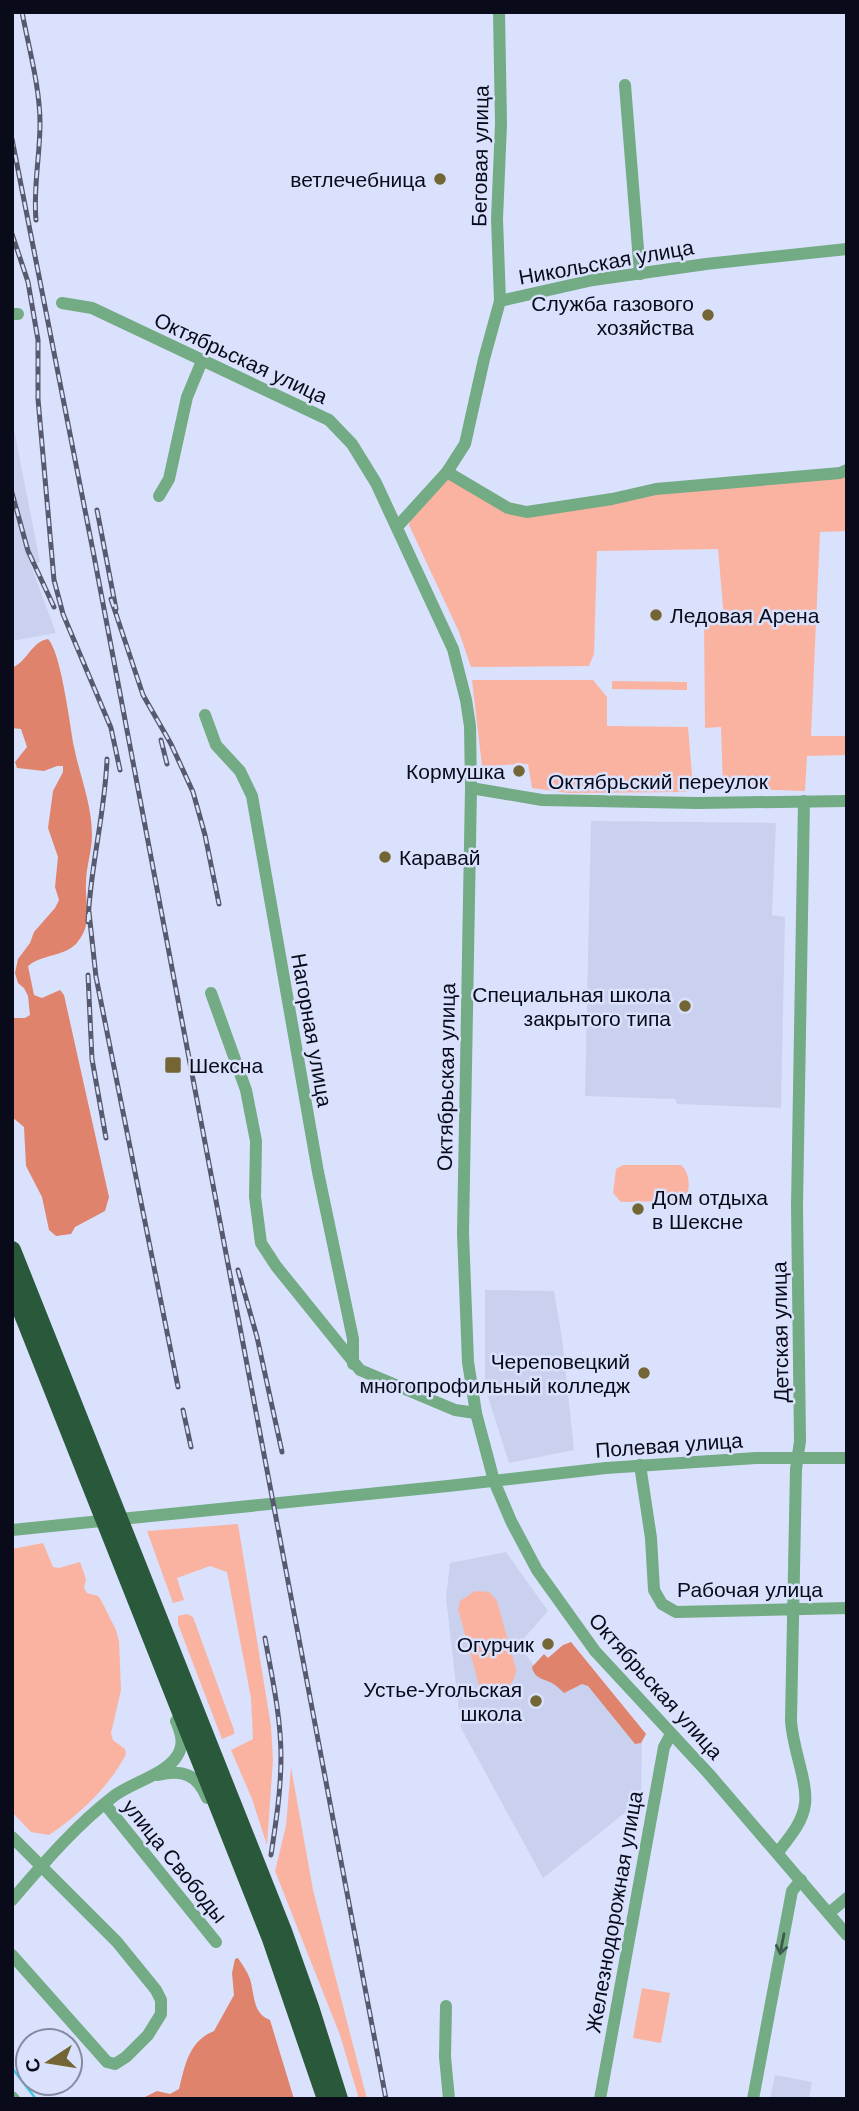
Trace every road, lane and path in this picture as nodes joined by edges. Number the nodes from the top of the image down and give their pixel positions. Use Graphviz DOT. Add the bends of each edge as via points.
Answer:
graph roads {
  1 [pos="499,12"];
  2 [pos="625,85"];
  3 [pos="847,249"];
  4 [pos="640,274"];
  5 [pos="500,301"];
  6 [pos="62,303"];
  7 [pos="202,361"];
  8 [pos="847,470"];
  9 [pos="447,472"];
  10 [pos="159,496"];
  11 [pos="397,527"];
  12 [pos="205,715"];
  13 [pos="471,788"];
  14 [pos="803,801"];
  15 [pos="847,801"];
  16 [pos="211,993"];
  17 [pos="12,1250"];
  18 [pos="12,1287"];
  19 [pos="353,1364"];
  20 [pos="476,1413"];
  21 [pos="797,1457"];
  22 [pos="847,1458"];
  23 [pos="640,1465"];
  24 [pos="494,1481"];
  25 [pos="12,1530"];
  26 [pos="117,1550"];
  27 [pos="847,1608"];
  28 [pos="794,1611"];
  29 [pos="671,1734"];
  30 [pos="144,1779"];
  31 [pos="105,1804"];
  32 [pos="12,1837"];
  33 [pos="778,1852"];
  34 [pos="41,1867"];
  35 [pos="801,1880"];
  36 [pos="847,1898"];
  37 [pos="12,1900"];
  38 [pos="829,1913"];
  39 [pos="847,1935"];
  40 [pos="216,1942"];
  41 [pos="12,1955"];
  42 [pos="446,2006"];
  43 [pos="325,2093"];
  44 [pos="339,2099"];
  45 [pos="449,2099"];
  46 [pos="600,2099"];
  47 [pos="753,2099"];
  1 -- 5 [label="street, Беговая улица"];
  2 -- 4 [label="street"];
  3 -- 4 [label="street, Никольская улица"];
  4 -- 5 [label="street, Никольская улица"];
  5 -- 9 [label="street, Никольская улица" via="465,444"];
  6 -- 7 [label="street, Октябрьская улица" via="92,308"];
  7 -- 10 [label="street" via="187,397 169,479"];
  7 -- 11 [label="street, Октябрьская улица" via="329,420 366,464"];
  8 -- 9 [label="street" via="656,489 527,512 508,508"];
  9 -- 11 [label="street, Никольская улица"];
  11 -- 13 [label="street, Октябрьская улица" via="461,676 470,726"];
  12 -- 19 [label="street, Нагорная улица" via="216,745 240,771 252,796 315,1159 353,1339"];
  13 -- 14 [label="street, Октябрьский переулок" via="542,800"];
  13 -- 20 [label="street, Октябрьская улица" via="463,1233 468,1362"];
  14 -- 15 [label="street, Октябрьский переулок"];
  14 -- 21 [label="street, Детская улица"];
  16 -- 19 [label="street" via="246,1090 256,1141 255,1197 261,1243"];
  17 -- 44 [label="highway" via="283,1931"];
  18 -- 26 [label="highway"];
  19 -- 20 [label="street" via="367,1375 455,1410"];
  20 -- 24 [label="street, Октябрьская улица"];
  21 -- 22 [label="street, Полевая улица"];
  21 -- 23 [label="street, Полевая улица"];
  21 -- 28 [label="street, Детская улица"];
  23 -- 24 [label="street, Полевая улица"];
  23 -- 28 [label="street, Рабочая улица" via="657,1599 676,1612"];
  24 -- 25 [label="street, Полевая улица"];
  24 -- 29 [label="street, Октябрьская улица" via="526,1550 558,1601 611,1670"];
  26 -- 30 [label="street" via="135,1614 182,1740 174,1761"];
  26 -- 43 [label="highway" via="271,1939"];
  27 -- 28 [label="street, Рабочая улица"];
  28 -- 33 [label="street, Детская улица" via="791,1728 806,1801"];
  29 -- 33 [label="street, Октябрьская улица"];
  29 -- 46 [label="street, Железнодорожная улица" via="664,1747"];
  30 -- 31 [label="street"];
  30 -- 43 [label="street" via="181,1772 204,1789"];
  31 -- 34 [label="street"];
  31 -- 40 [label="street, улица Свободы"];
  32 -- 34 [label="street"];
  33 -- 35 [label="street, Октябрьская улица"];
  34 -- 37 [label="street"];
  34 -- 41 [label="street" via="117,1942 156,1990 161,2014 126,2057 115,2064 107,2062"];
  35 -- 38 [label="street, Октябрьская улица"];
  35 -- 47 [label="street, one-way" via="792,1891"];
  36 -- 38 [label="street"];
  38 -- 39 [label="street, Октябрьская улица"];
  42 -- 45 [label="street"];
}
